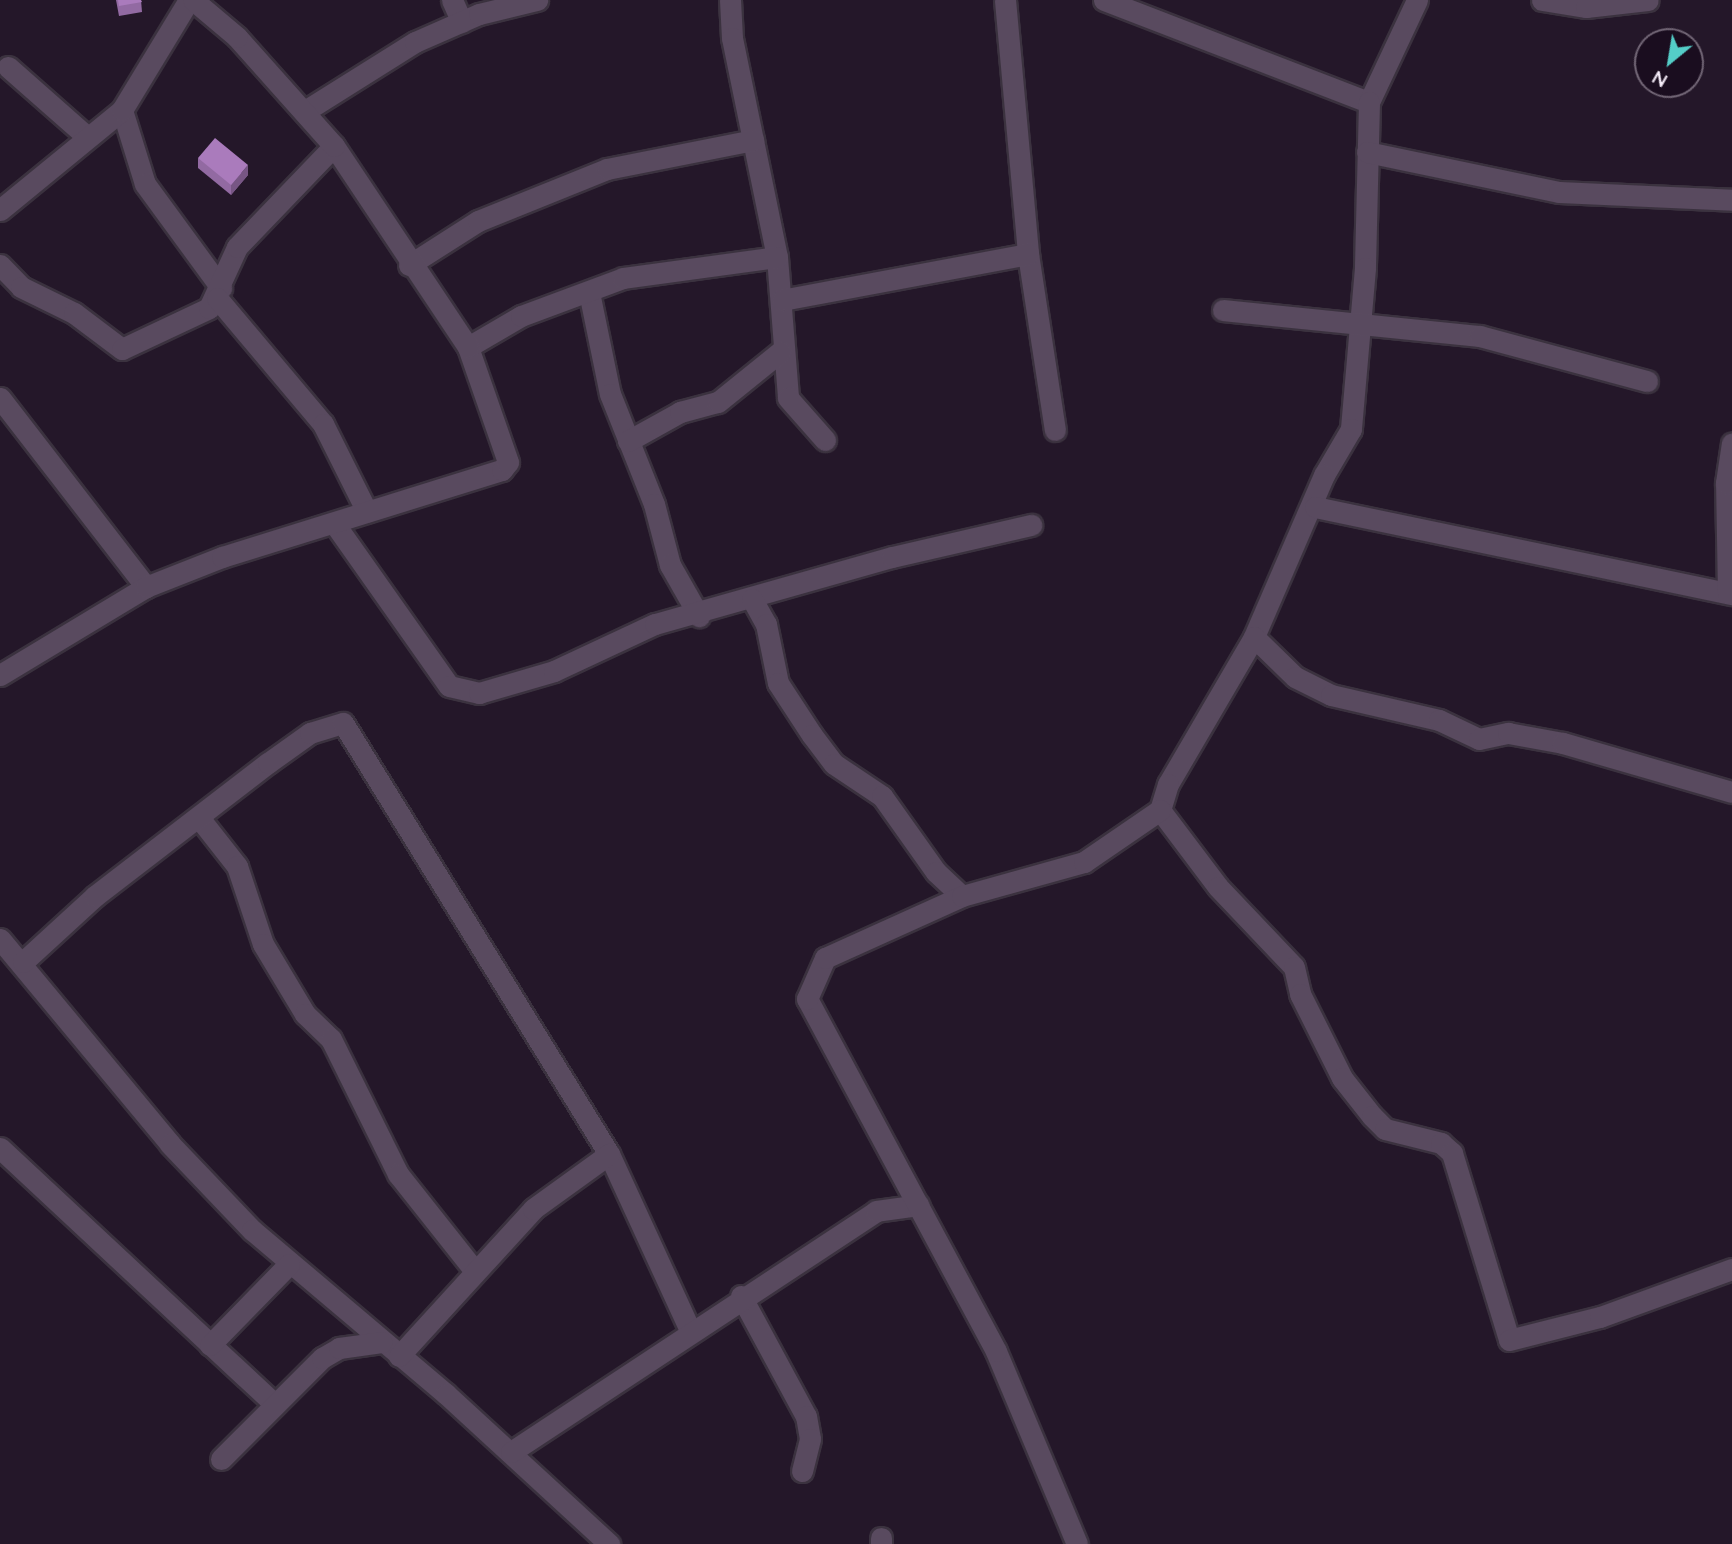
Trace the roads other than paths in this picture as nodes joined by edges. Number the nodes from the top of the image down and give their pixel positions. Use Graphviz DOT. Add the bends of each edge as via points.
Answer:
graph roads {
  1 [pos="191,0"];
  2 [pos="452,0"];
  3 [pos="537,0"];
  4 [pos="730,0"];
  5 [pos="1005,0"];
  6 [pos="1104,0"];
  7 [pos="1417,0"];
  8 [pos="1542,0"];
  9 [pos="1648,0"];
  10 [pos="462,22"];
  11 [pos="8,68"];
  12 [pos="1369,102"];
  13 [pos="122,110"];
  14 [pos="305,111"];
  15 [pos="85,135"];
  16 [pos="753,140"];
  17 [pos="334,146"];
  18 [pos="1367,152"];
  19 [pos="1732,200"];
  20 [pos="0,210"];
  21 [pos="1028,254"];
  22 [pos="777,257"];
  23 [pos="0,265"];
  24 [pos="409,265"];
  25 [pos="589,292"];
  26 [pos="219,293"];
  27 [pos="782,300"];
  28 [pos="1223,310"];
  29 [pos="1360,321"];
  30 [pos="468,347"];
  31 [pos="780,352"];
  32 [pos="1647,382"];
  33 [pos="0,398"];
  34 [pos="1055,430"];
  35 [pos="825,440"];
  36 [pos="628,441"];
  37 [pos="1732,443"];
  38 [pos="1315,507"];
  39 [pos="367,512"];
  40 [pos="334,523"];
  41 [pos="1031,525"];
  42 [pos="146,587"];
  43 [pos="1730,593"];
  44 [pos="752,599"];
  45 [pos="699,616"];
  46 [pos="1254,637"];
  47 [pos="0,675"];
  48 [pos="1732,792"];
  49 [pos="1160,810"];
  50 [pos="200,819"];
  51 [pos="962,897"];
  52 [pos="0,939"];
  53 [pos="23,962"];
  54 [pos="0,1148"];
  55 [pos="609,1154"];
  56 [pos="919,1205"];
  57 [pos="289,1264"];
  58 [pos="1732,1269"];
  59 [pos="475,1271"];
  60 [pos="741,1296"];
  61 [pos="690,1330"];
  62 [pos="382,1342"];
  63 [pos="210,1345"];
  64 [pos="399,1356"];
  65 [pos="275,1404"];
  66 [pos="511,1452"];
  67 [pos="221,1459"];
  68 [pos="802,1471"];
  69 [pos="609,1544"];
  70 [pos="1077,1544"];
  1 -- 13 [label="street"];
  1 -- 14 [label="street" via="237,37"];
  2 -- 10 [label="street"];
  3 -- 10 [label="street"];
  4 -- 16 [label="street"];
  5 -- 21 [label="street"];
  6 -- 12 [label="street"];
  7 -- 12 [label="street"];
  8 -- 9 [label="street" via="1586,7"];
  10 -- 14 [label="street" via="415,42"];
  11 -- 15 [label="street"];
  12 -- 18 [label="street"];
  13 -- 15 [label="street"];
  13 -- 26 [label="street" via="145,184"];
  14 -- 17 [label="street"];
  15 -- 20 [label="street"];
  16 -- 22 [label="street"];
  16 -- 24 [label="street" via="607,169 478,221"];
  17 -- 24 [label="street"];
  17 -- 26 [label="street" via="252,228"];
  18 -- 19 [label="street" via="1559,192"];
  18 -- 29 [label="street"];
  21 -- 27 [label="street"];
  21 -- 34 [label="street"];
  22 -- 25 [label="street" via="623,278"];
  22 -- 27 [label="street"];
  23 -- 26 [label="street" via="21,286 74,313 115,350 203,313"];
  24 -- 30 [label="street"];
  25 -- 30 [label="street" via="521,316"];
  25 -- 36 [label="street" via="610,394"];
  26 -- 39 [label="street" via="323,424"];
  27 -- 31 [label="street"];
  28 -- 29 [label="street"];
  29 -- 32 [label="street" via="1480,336"];
  29 -- 38 [label="street" via="1351,429 1324,475"];
  30 -- 39 [label="street" via="509,462 502,470"];
  31 -- 35 [label="street" via="788,398"];
  31 -- 36 [label="street" via="718,402 680,412"];
  33 -- 42 [label="street"];
  36 -- 45 [label="street" via="670,565"];
  37 -- 43 [label="street" via="1726,482"];
  38 -- 43 [label="street"];
  38 -- 46 [label="street"];
  39 -- 40 [label="street"];
  40 -- 42 [label="street"];
  40 -- 45 [label="street" via="449,686 478,693 554,671 655,624"];
  41 -- 44 [label="street" via="892,557"];
  42 -- 47 [label="street"];
  44 -- 45 [label="street"];
  44 -- 51 [label="street" via="766,624 778,683 812,736 834,764 882,796 936,872"];
  46 -- 48 [label="street" via="1295,677 1331,695 1438,720 1479,739 1508,733 1563,743"];
  46 -- 49 [label="street" via="1168,783"];
  49 -- 51 [label="street" via="1084,862"];
  49 -- 58 [label="street" via="1218,887 1294,967 1300,994 1342,1078 1372,1116 1385,1129 1441,1143 1452,1153 1509,1340 1600,1317"];
  50 -- 53 [label="street" via="95,896"];
  50 -- 55 [label="street" via="310,733 343,723"];
  50 -- 59 [label="street" via="237,866 263,944 305,1014 331,1039 398,1174"];
  51 -- 56 [label="street" via="825,958 807,999"];
  52 -- 53 [label="street"];
  53 -- 57 [label="street" via="170,1144"];
  54 -- 63 [label="street"];
  55 -- 59 [label="street" via="559,1186"];
  55 -- 61 [label="street"];
  56 -- 60 [label="street" via="876,1211"];
  56 -- 70 [label="street" via="996,1351"];
  57 -- 62 [label="street"];
  57 -- 63 [label="street"];
  59 -- 64 [label="street"];
  60 -- 61 [label="street"];
  60 -- 68 [label="street" via="806,1416 810,1439"];
  61 -- 66 [label="street"];
  62 -- 64 [label="street"];
  62 -- 65 [label="street" via="340,1348"];
  63 -- 65 [label="street"];
  64 -- 66 [label="street"];
  65 -- 67 [label="street"];
  66 -- 69 [label="street"];
}
